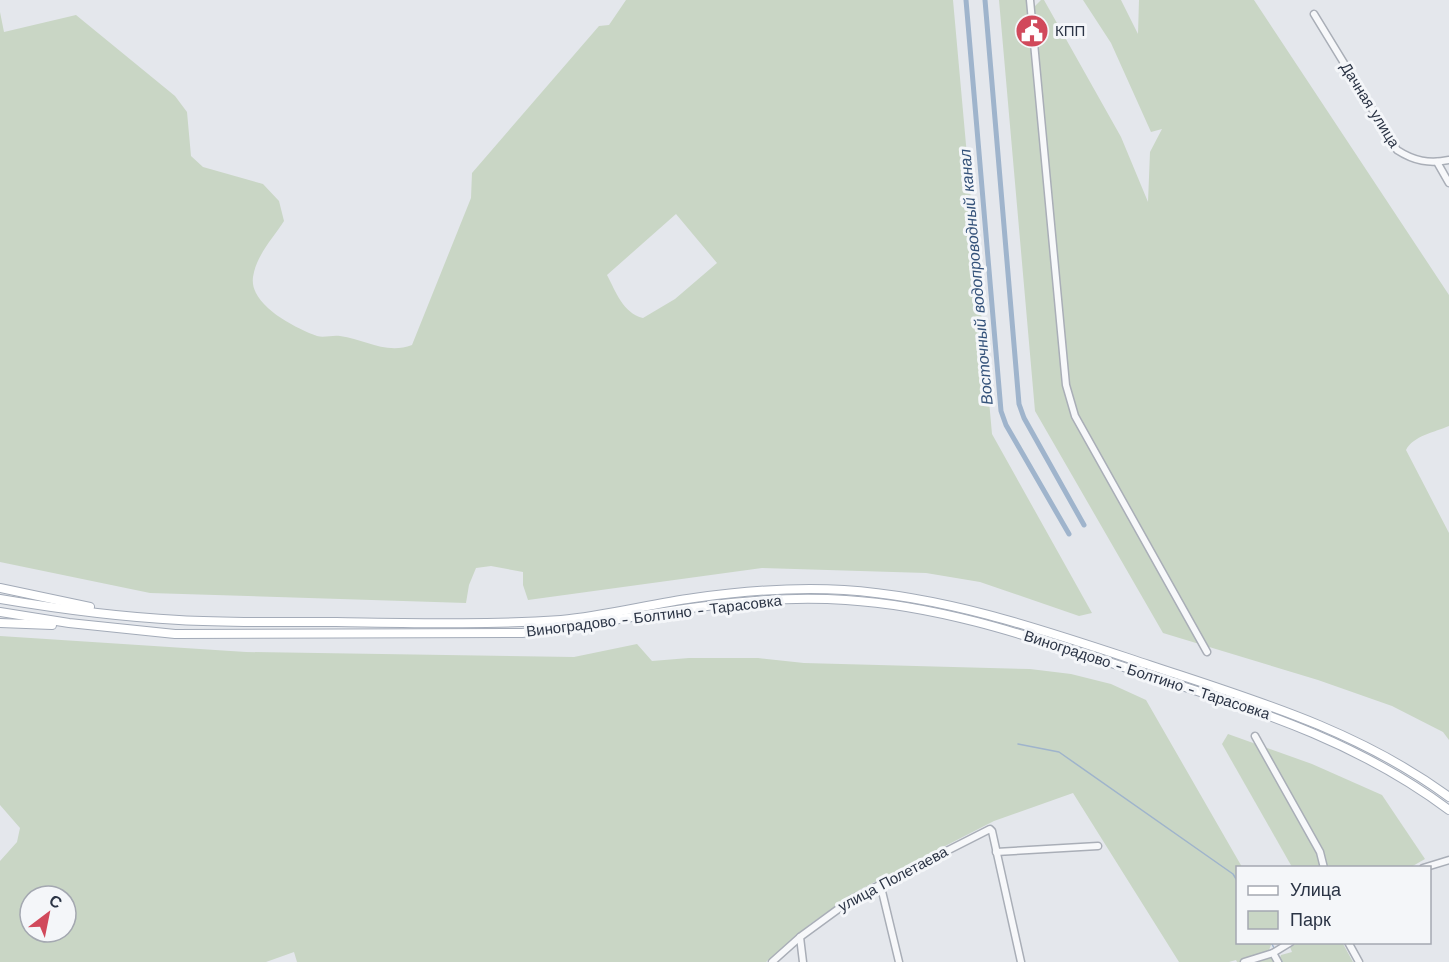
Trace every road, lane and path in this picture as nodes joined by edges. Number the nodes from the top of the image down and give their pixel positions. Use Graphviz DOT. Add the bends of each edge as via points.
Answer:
graph roads {
  1 [pos="1030,0"];
  2 [pos="1314,14"];
  3 [pos="1449,160"];
  4 [pos="1437,162"];
  5 [pos="1449,183"];
  6 [pos="0,588"];
  7 [pos="0,599"];
  8 [pos="0,612"];
  9 [pos="139,617"];
  10 [pos="0,623"];
  11 [pos="95,627"];
  12 [pos="1207,652"];
  13 [pos="1255,736"];
  14 [pos="1449,797"];
  15 [pos="1449,810"];
  16 [pos="1098,846"];
  17 [pos="996,852"];
  18 [pos="1449,860"];
  19 [pos="1324,866"];
  20 [pos="1427,866"];
  21 [pos="880,883"];
  22 [pos="800,937"];
  23 [pos="1288,944"];
  24 [pos="1349,944"];
  25 [pos="1270,954"];
  26 [pos="772,962"];
  27 [pos="803,962"];
  28 [pos="899,962"];
  29 [pos="1021,962"];
  30 [pos="1244,962"];
  31 [pos="1278,962"];
  32 [pos="1359,962"];
  1 -- 12 [label="street" via="1066,385 1075,416"];
  2 -- 4 [label="street, Дачная улица" via="1397,150 1416,160"];
  3 -- 4 [label="street, Дачная улица"];
  4 -- 5 [label="street"];
  6 -- 9 [label="main road"];
  7 -- 9 [label="main road, Виноградово - Болтино - Тарасовка"];
  8 -- 11 [label="main road, Виноградово - Болтино - Тарасовка"];
  9 -- 14 [label="main road, Виноградово - Болтино - Тарасовка" via="182,621 520,623 769,590 842,590 906,597 985,612 1317,723 1372,749"];
  10 -- 11 [label="main road"];
  11 -- 15 [label="main road, Виноградово - Болтино - Тарасовка" via="175,634 522,633 772,599 905,606 982,622 1314,732 1367,757"];
  13 -- 19 [label="street" via="1320,852"];
  16 -- 17 [label="street"];
  17 -- 21 [label="street, улица Полетаева" via="990,829"];
  17 -- 29 [label="street"];
  18 -- 20 [label="street"];
  21 -- 22 [label="street, улица Полетаева"];
  21 -- 28 [label="street"];
  22 -- 26 [label="street, улица Полетаева"];
  22 -- 27 [label="street"];
  23 -- 25 [label="street"];
  24 -- 32 [label="street"];
  25 -- 30 [label="street"];
  25 -- 31 [label="street"];
}
